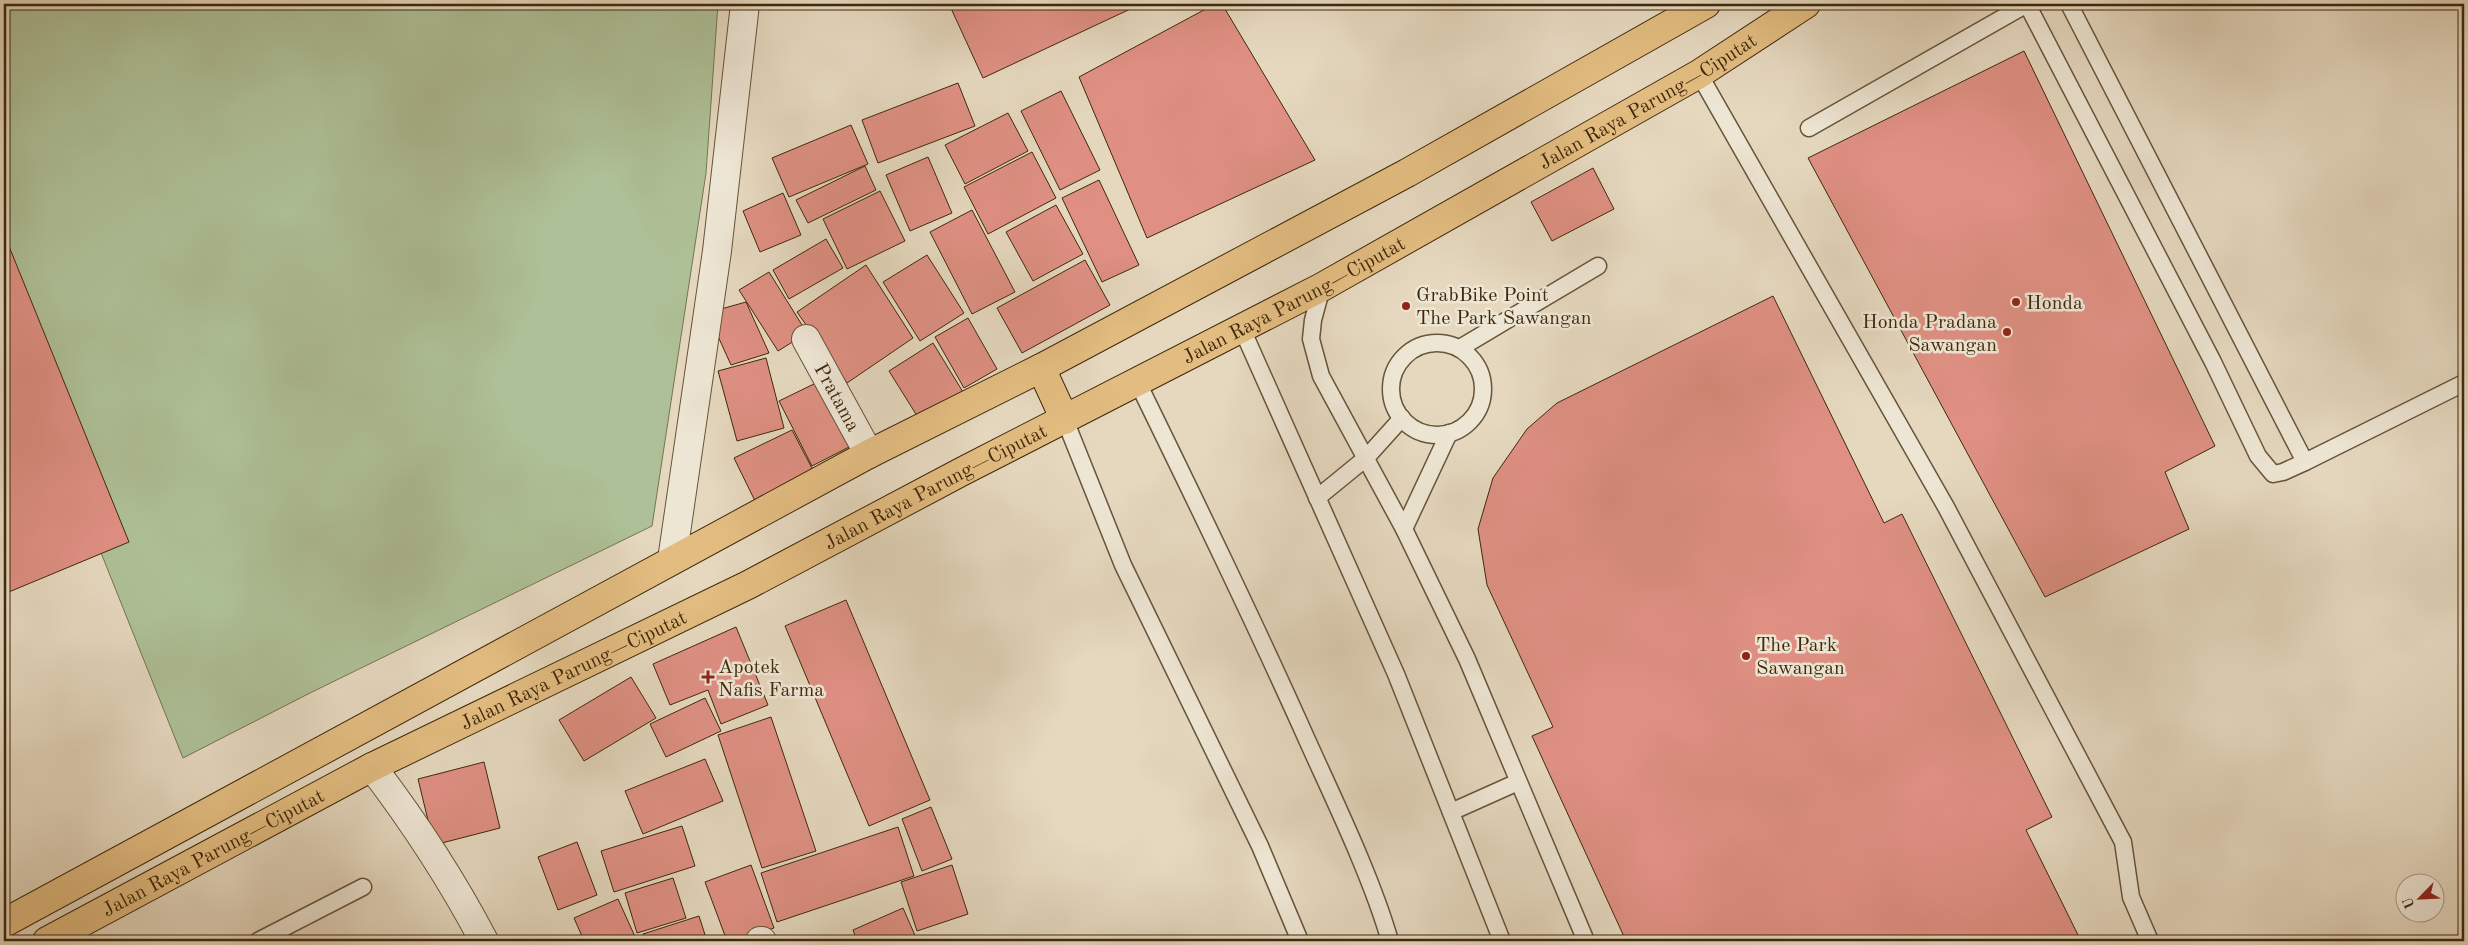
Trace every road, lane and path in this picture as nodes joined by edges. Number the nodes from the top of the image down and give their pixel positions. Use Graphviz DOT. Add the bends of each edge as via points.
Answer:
graph roads {
  1 [pos="745,4"];
  2 [pos="1806,4"];
  3 [pos="2027,4"];
  4 [pos="2069,4"];
  5 [pos="1699,5"];
  6 [pos="1699,74"];
  7 [pos="1809,128"];
  8 [pos="1598,266"];
  9 [pos="1322,287"];
  10 [pos="1242,328"];
  11 [pos="806,339"];
  12 [pos="1460,348"];
  13 [pos="1041,368"];
  14 [pos="1138,383"];
  15 [pos="2464,383"];
  16 [pos="1402,418"];
  17 [pos="1065,420"];
  18 [pos="1449,434"];
  19 [pos="869,454"];
  20 [pos="1366,458"];
  21 [pos="2306,462"];
  22 [pos="1317,498"];
  23 [pos="1404,529"];
  24 [pos="672,560"];
  25 [pos="372,767"];
  26 [pos="1518,782"];
  27 [pos="1451,812"];
  28 [pos="144,847"];
  29 [pos="160,880"];
  30 [pos="363,887"];
  31 [pos="4,923"];
  32 [pos="47,941"];
  33 [pos="258,941"];
  34 [pos="484,941"];
  35 [pos="1300,941"];
  36 [pos="1390,941"];
  37 [pos="1502,941"];
  38 [pos="1586,941"];
  39 [pos="2150,941"];
  1 -- 24 [label="street" via="717,251"];
  2 -- 6 [label="highway, Jalan Raya Parung—Ciputat"];
  3 -- 7 [label="lane"];
  3 -- 21 [label="lane" via="2213,362 2258,456 2273,474"];
  4 -- 21 [label="lane"];
  5 -- 13 [label="highway, Jalan Raya Parung—Ciputat" via="1407,173"];
  6 -- 9 [label="highway, Jalan Raya Parung—Ciputat"];
  6 -- 39 [label="lane" via="1946,507 2123,842 2131,897"];
  8 -- 12 [label="lane"];
  9 -- 10 [label="highway, Jalan Raya Parung—Ciputat"];
  9 -- 20 [label="lane" via="1313,320 1311,339 1314,357 1344,421"];
  10 -- 14 [label="highway, Jalan Raya Parung—Ciputat"];
  10 -- 22 [label="lane"];
  11 -- 19 [label="street, Pratama"];
  12 -- 16 [label="lane" via="1445,343 1429,343 1414,348 1402,359 1394,372 1391,388 1394,404"];
  12 -- 18 [label="lane" via="1480,371 1484,387 1482,403 1464,427"];
  13 -- 17 [label="highway"];
  13 -- 19 [label="highway, Jalan Raya Parung—Ciputat"];
  14 -- 17 [label="highway, Jalan Raya Parung—Ciputat"];
  14 -- 36 [label="lane" via="1258,630 1370,886"];
  15 -- 21 [label="lane"];
  16 -- 18 [label="lane" via="1415,429 1432,435"];
  16 -- 20 [label="lane"];
  17 -- 25 [label="highway, Jalan Raya Parung—Ciputat" via="748,585"];
  17 -- 35 [label="lane" via="1123,565 1260,846"];
  18 -- 23 [label="lane"];
  19 -- 24 [label="highway, Jalan Raya Parung—Ciputat"];
  20 -- 22 [label="lane"];
  20 -- 23 [label="lane"];
  22 -- 27 [label="lane" via="1396,674"];
  23 -- 26 [label="lane" via="1467,659"];
  24 -- 28 [label="highway, Jalan Raya Parung—Ciputat"];
  25 -- 29 [label="highway, Jalan Raya Parung—Ciputat"];
  25 -- 34 [label="street" via="443,869"];
  26 -- 27 [label="lane"];
  26 -- 38 [label="lane"];
  27 -- 37 [label="lane"];
  28 -- 29 [label="highway"];
  28 -- 31 [label="highway, Jalan Raya Parung—Ciputat"];
  29 -- 32 [label="highway, Jalan Raya Parung—Ciputat"];
  30 -- 33 [label="lane"];
}
